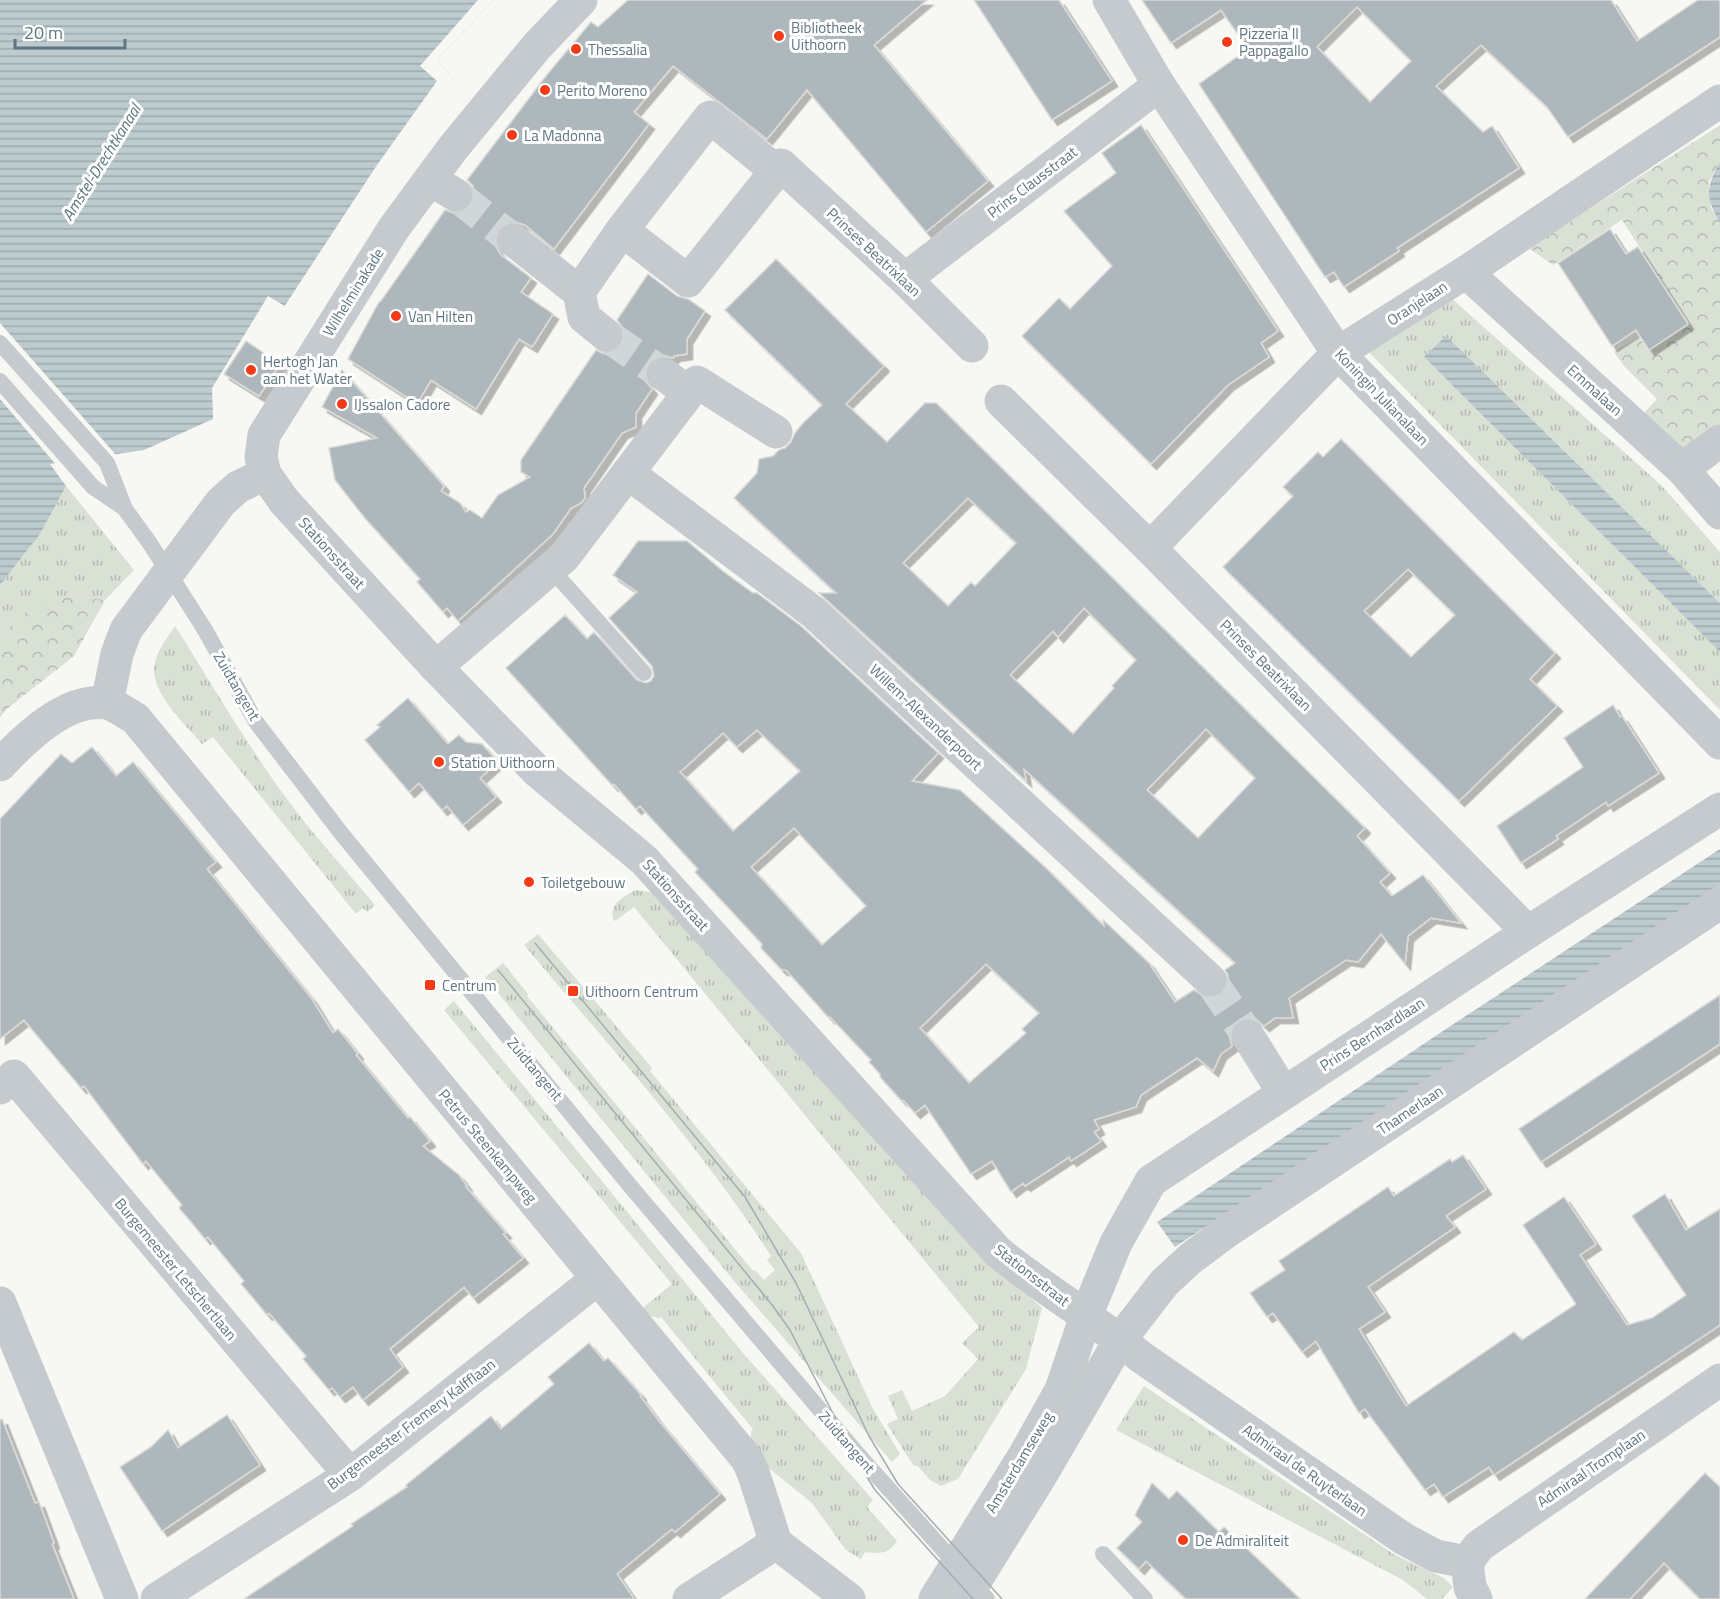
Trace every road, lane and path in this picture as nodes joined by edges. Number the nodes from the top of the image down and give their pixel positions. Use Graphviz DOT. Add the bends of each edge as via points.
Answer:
graph roads {
  1 [pos="581,0"];
  2 [pos="1109,0"];
  3 [pos="1159,85"];
  4 [pos="1720,101"];
  5 [pos="776,171"];
  6 [pos="621,230"];
  7 [pos="513,240"];
  8 [pos="1466,272"];
  9 [pos="905,279"];
  10 [pos="579,292"];
  11 [pos="606,335"];
  12 [pos="0,343"];
  13 [pos="972,346"];
  14 [pos="1338,353"];
  15 [pos="0,381"];
  16 [pos="1001,401"];
  17 [pos="776,432"];
  18 [pos="1720,441"];
  19 [pos="1682,469"];
  20 [pos="628,473"];
  21 [pos="265,474"];
  22 [pos="125,509"];
  23 [pos="1720,513"];
  24 [pos="1150,548"];
  25 [pos="551,569"];
  26 [pos="436,667"];
  27 [pos="644,673"];
  28 [pos="107,703"];
  29 [pos="1720,743"];
  30 [pos="0,765"];
  31 [pos="1720,809"];
  32 [pos="1720,903"];
  33 [pos="1528,932"];
  34 [pos="1210,980"];
  35 [pos="1248,1036"];
  36 [pos="0,1088"];
  37 [pos="1283,1092"];
  38 [pos="597,1279"];
  39 [pos="0,1303"];
  40 [pos="1086,1316"];
  41 [pos="1120,1340"];
  42 [pos="1720,1380"];
  43 [pos="350,1475"];
  44 [pos="777,1543"];
  45 [pos="1103,1554"];
  46 [pos="1467,1562"];
  47 [pos="122,1599"];
  48 [pos="157,1599"];
  49 [pos="689,1599"];
  50 [pos="849,1599"];
  51 [pos="935,1599"];
  52 [pos="964,1599"];
  53 [pos="987,1599"];
  54 [pos="1145,1599"];
  55 [pos="1476,1599"];
  1 -- 21 [label="street, Wilhelminakade" via="537,46 453,148 443,187 394,228 264,435 261,457"];
  2 -- 3 [label="street, Koningin Julianalaan"];
  3 -- 9 [label="street, Prins Clausstraat"];
  3 -- 14 [label="street, Koningin Julianalaan"];
  4 -- 8 [label="street, Oranjelaan"];
  5 -- 6 [label="street" via="688,281"];
  5 -- 6 [label="street, Prinses Beatrixlaan" via="710,117"];
  5 -- 9 [label="street, Prinses Beatrixlaan" via="781,165"];
  6 -- 10 [label="street, Prinses Beatrixlaan"];
  7 -- 10 [label="street"];
  8 -- 14 [label="street, Oranjelaan"];
  8 -- 19 [label="street, Emmalaan"];
  9 -- 13 [label="street, Prinses Beatrixlaan"];
  10 -- 11 [label="street" via="584,317"];
  12 -- 22 [label="lane, Zuidtangent" via="107,463"];
  14 -- 24 [label="street, Oranjelaan"];
  14 -- 29 [label="street, Koningin Julianalaan"];
  15 -- 22 [label="lane, Zuidtangent" via="93,487"];
  16 -- 24 [label="street, Prinses Beatrixlaan"];
  17 -- 20 [label="street" via="697,382 676,383"];
  18 -- 19 [label="street"];
  19 -- 23 [label="street, Emmalaan"];
  20 -- 25 [label="street"];
  20 -- 34 [label="street, Willem-Alexanderpoort" via="813,612"];
  21 -- 26 [label="street, Stationsstraat" via="284,501"];
  21 -- 28 [label="street" via="238,487 221,502 126,630"];
  22 -- 53 [label="lane, Zuidtangent" via="205,630 256,722 340,833 647,1205"];
  24 -- 33 [label="street, Prinses Beatrixlaan"];
  25 -- 26 [label="street"];
  25 -- 27 [label="lane"];
  26 -- 40 [label="street, Stationsstraat" via="537,771 644,860 998,1252"];
  28 -- 30 [label="street" via="82,705 57,715 22,740"];
  28 -- 38 [label="street, Petrus Steenkampweg" via="135,718"];
  31 -- 33 [label="street, Prins Bernhardlaan"];
  32 -- 41 [label="street, Thamerlaan" via="1226,1232 1164,1283"];
  33 -- 37 [label="street, Prins Bernhardlaan"];
  35 -- 37 [label="street"];
  36 -- 43 [label="street, Burgemeester Letschertlaan" via="14,1076"];
  37 -- 40 [label="street, Prins Bernhardlaan" via="1151,1181 1116,1243"];
  38 -- 43 [label="street, Burgemeester Fremery Kalfflaan"];
  38 -- 44 [label="street, Petrus Steenkampweg" via="747,1459"];
  39 -- 47 [label="street"];
  40 -- 41 [label="street, Stationsstraat"];
  40 -- 51 [label="street, Amsterdamseweg" via="1061,1390"];
  41 -- 46 [label="street, Admiraal de Ruyterlaan" via="1404,1539 1436,1556"];
  41 -- 52 [label="street, Amsterdamseweg"];
  42 -- 46 [label="street, Admiraal Tromplaan" via="1485,1541"];
  43 -- 48 [label="street, Burgemeester Fremery Kalfflaan"];
  44 -- 49 [label="street"];
  44 -- 50 [label="street"];
  45 -- 54 [label="lane"];
  46 -- 55 [label="street"];
}
